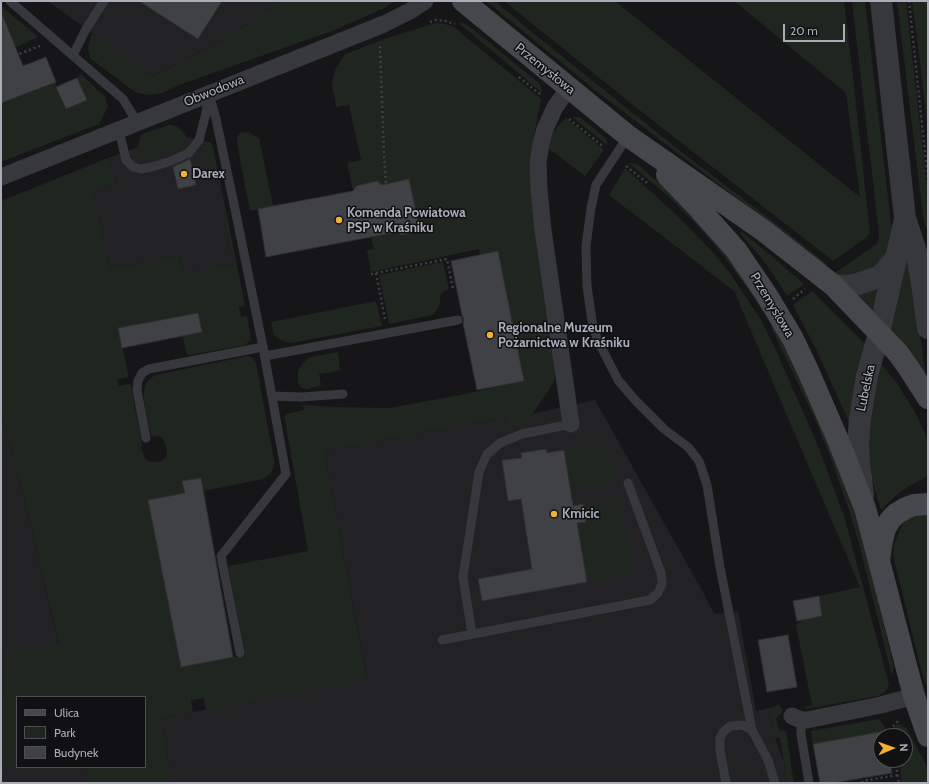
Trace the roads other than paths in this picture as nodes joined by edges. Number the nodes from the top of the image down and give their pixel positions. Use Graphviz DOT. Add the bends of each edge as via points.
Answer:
graph roads {
  1 [pos="11,1"];
  2 [pos="104,1"];
  3 [pos="426,1"];
  4 [pos="463,1"];
  5 [pos="881,1"];
  6 [pos="73,56"];
  7 [pos="569,88"];
  8 [pos="209,94"];
  9 [pos="137,122"];
  10 [pos="119,130"];
  11 [pos="628,136"];
  12 [pos="1,177"];
  13 [pos="906,218"];
  14 [pos="896,258"];
  15 [pos="832,285"];
  16 [pos="458,320"];
  17 [pos="928,328"];
  18 [pos="879,333"];
  19 [pos="263,347"];
  20 [pos="265,356"];
  21 [pos="343,394"];
  22 [pos="272,396"];
  23 [pos="928,398"];
  24 [pos="571,424"];
  25 [pos="146,438"];
  26 [pos="628,483"];
  27 [pos="928,504"];
  28 [pos="865,508"];
  29 [pos="879,561"];
  30 [pos="472,634"];
  31 [pos="442,640"];
  32 [pos="240,653"];
  33 [pos="921,702"];
  34 [pos="796,718"];
  35 [pos="752,730"];
  36 [pos="928,736"];
  37 [pos="726,783"];
  38 [pos="775,783"];
  39 [pos="809,783"];
  1 -- 6 [label="lane"];
  2 -- 6 [label="lane"];
  3 -- 8 [label="street, Obwodowa" via="384,24"];
  4 -- 7 [label="main road, Przemysłowa"];
  5 -- 13 [label="street, Lubelska"];
  6 -- 9 [label="lane" via="123,99"];
  7 -- 11 [label="main road, Przemysłowa"];
  7 -- 24 [label="street" via="555,107 545,130 538,163 543,230"];
  8 -- 9 [label="street, Obwodowa"];
  8 -- 10 [label="lane" via="199,140 189,153 171,161 141,169 133,167 126,160"];
  8 -- 19 [label="lane"];
  9 -- 10 [label="street, Obwodowa"];
  10 -- 12 [label="street, Obwodowa"];
  11 -- 15 [label="main road, Przemysłowa" via="764,231"];
  11 -- 28 [label="main road, Przemysłowa" via="722,233 766,294 793,339 809,373"];
  11 -- 35 [label="lane" via="596,185 590,215 586,246 587,286 592,321 597,340 618,380 664,429 688,446 699,461 707,485 720,567"];
  13 -- 14 [label="street, Lubelska"];
  13 -- 17 [label="street, Lubelska" via="917,255"];
  14 -- 15 [label="street" via="873,280 845,286"];
  14 -- 18 [label="street, Lubelska"];
  15 -- 18 [label="main road, Przemysłowa"];
  16 -- 20 [label="lane"];
  18 -- 23 [label="main road, Przemysłowa" via="898,353"];
  18 -- 28 [label="street, Lubelska" via="867,376 858,444"];
  19 -- 20 [label="lane"];
  19 -- 25 [label="lane" via="149,369 142,373 137,390"];
  20 -- 22 [label="lane"];
  21 -- 22 [label="lane"];
  22 -- 32 [label="lane" via="286,474 221,556"];
  24 -- 30 [label="lane" via="522,434 500,443 487,454 479,472 464,577"];
  26 -- 30 [label="lane" via="660,573 662,584 658,593 650,600"];
  27 -- 29 [label="main road" via="906,508 890,520 882,540"];
  28 -- 29 [label="main road, Lubelska"];
  29 -- 33 [label="main road, Lubelska"];
  30 -- 31 [label="lane"];
  33 -- 34 [label="street" via="880,705 807,720"];
  33 -- 36 [label="main road"];
  34 -- 39 [label="lane"];
  35 -- 37 [label="lane" via="742,725 731,726 720,738"];
  35 -- 38 [label="lane" via="768,760"];
}
